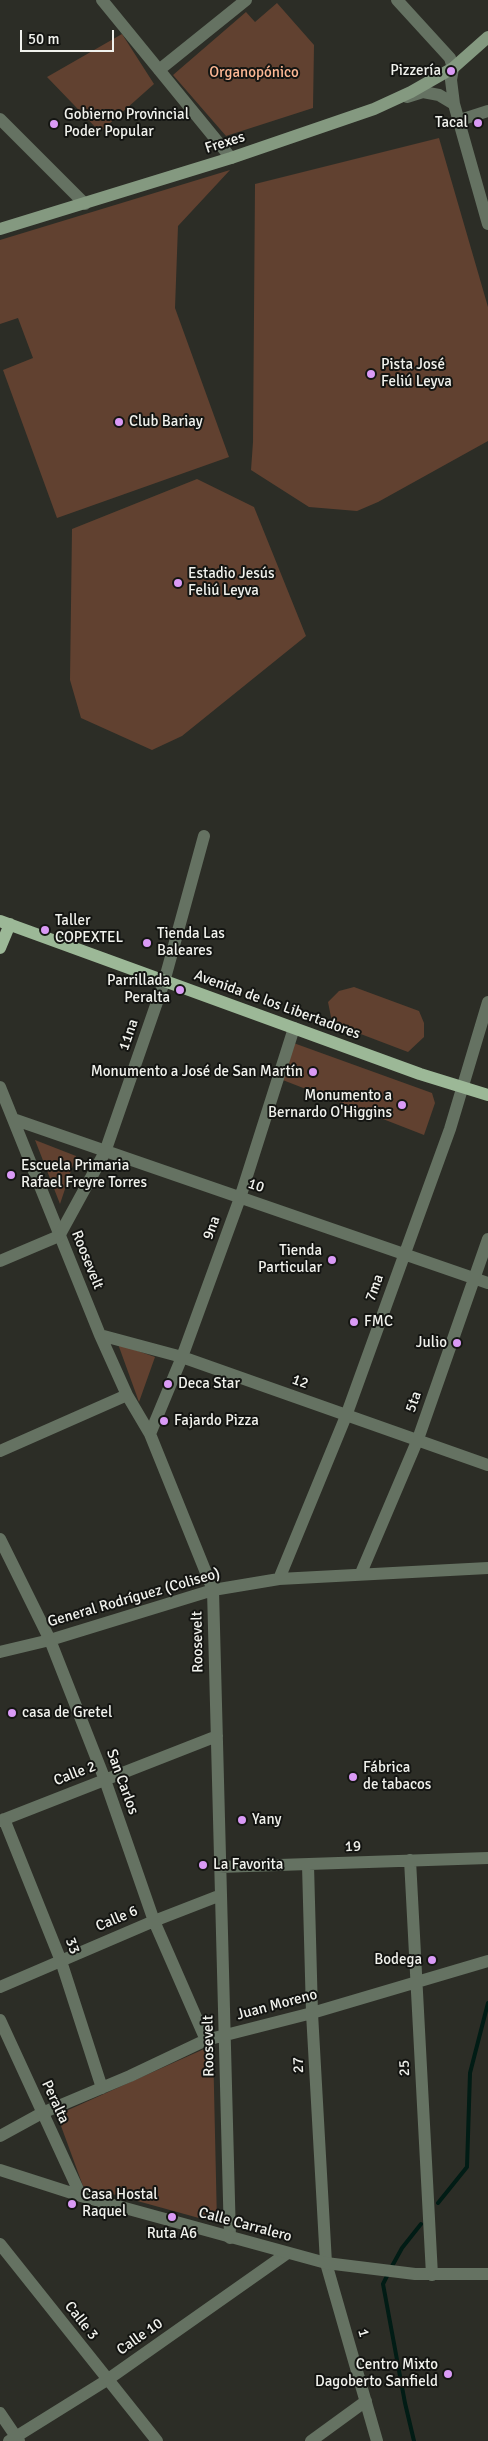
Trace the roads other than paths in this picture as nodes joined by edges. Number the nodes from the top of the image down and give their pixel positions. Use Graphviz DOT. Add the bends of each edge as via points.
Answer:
graph roads {
  1 [pos="102,0"];
  2 [pos="246,0"];
  3 [pos="397,0"];
  4 [pos="488,37"];
  5 [pos="453,68"];
  6 [pos="160,70"];
  7 [pos="393,101"];
  8 [pos="454,104"];
  9 [pos="488,111"];
  10 [pos="0,119"];
  11 [pos="460,120"];
  12 [pos="231,158"];
  13 [pos="85,204"];
  14 [pos="488,224"];
  15 [pos="2,226"];
  16 [pos="204,836"];
  17 [pos="5,923"];
  18 [pos="0,948"];
  19 [pos="164,982"];
  20 [pos="488,1002"];
  21 [pos="294,1028"];
  22 [pos="463,1087"];
  23 [pos="0,1088"];
  24 [pos="488,1096"];
  25 [pos="14,1119"];
  26 [pos="105,1152"];
  27 [pos="240,1198"];
  28 [pos="59,1236"];
  29 [pos="488,1238"];
  30 [pos="405,1253"];
  31 [pos="0,1261"];
  32 [pos="474,1278"];
  33 [pos="488,1283"];
  34 [pos="100,1335"];
  35 [pos="182,1357"];
  36 [pos="127,1395"];
  37 [pos="346,1416"];
  38 [pos="150,1434"];
  39 [pos="418,1439"];
  40 [pos="0,1451"];
  41 [pos="488,1465"];
  42 [pos="0,1539"];
  43 [pos="488,1564"];
  44 [pos="488,1568"];
  45 [pos="361,1573"];
  46 [pos="279,1579"];
  47 [pos="488,1581"];
  48 [pos="213,1590"];
  49 [pos="50,1640"];
  50 [pos="0,1652"];
  51 [pos="217,1736"];
  52 [pos="105,1780"];
  53 [pos="2,1820"];
  54 [pos="488,1858"];
  55 [pos="410,1860"];
  56 [pos="308,1865"];
  57 [pos="219,1867"];
  58 [pos="221,1895"];
  59 [pos="154,1921"];
  60 [pos="61,1961"];
  61 [pos="488,1962"];
  62 [pos="417,1982"];
  63 [pos="0,1987"];
  64 [pos="312,2012"];
  65 [pos="0,2020"];
  66 [pos="225,2035"];
  67 [pos="206,2040"];
  68 [pos="102,2088"];
  69 [pos="42,2113"];
  70 [pos="0,2136"];
  71 [pos="0,2170"];
  72 [pos="81,2196"];
  73 [pos="230,2238"];
  74 [pos="0,2244"];
  75 [pos="286,2254"];
  76 [pos="326,2263"];
  77 [pos="488,2274"];
  78 [pos="432,2275"];
  79 [pos="108,2380"];
  80 [pos="366,2401"];
  81 [pos="0,2413"];
  82 [pos="15,2440"];
  83 [pos="157,2441"];
  84 [pos="312,2441"];
  85 [pos="377,2441"];
  1 -- 6 [label="street"];
  2 -- 6 [label="street"];
  3 -- 5 [label="street" via="450,58"];
  4 -- 5 [label="main road, Frexes"];
  5 -- 7 [label="main road, Frexes"];
  5 -- 8 [label="street"];
  6 -- 12 [label="street"];
  7 -- 8 [label="street" via="423,92 439,95"];
  7 -- 12 [label="main road, Frexes"];
  8 -- 11 [label="street"];
  9 -- 11 [label="street"];
  10 -- 13 [label="street"];
  11 -- 14 [label="street"];
  12 -- 13 [label="main road, Frexes"];
  13 -- 15 [label="main road, Frexes"];
  16 -- 19 [label="street, 11na"];
  17 -- 18 [label="main road"];
  17 -- 19 [label="main road, Avenida de los Libertadores"];
  19 -- 21 [label="main road, Avenida de los Libertadores"];
  19 -- 26 [label="street, 11na"];
  20 -- 22 [label="street, 7ma"];
  21 -- 22 [label="main road, Avenida de los Libertadores"];
  21 -- 27 [label="street, 9na"];
  22 -- 24 [label="main road, Avenida de los Libertadores"];
  22 -- 30 [label="street, 7ma"];
  23 -- 25 [label="street, Roosevelt"];
  25 -- 26 [label="street, 10"];
  25 -- 28 [label="street, Roosevelt"];
  26 -- 27 [label="street, 10"];
  26 -- 28 [label="street, 11na"];
  27 -- 30 [label="street, 10"];
  27 -- 35 [label="street, 9na"];
  28 -- 31 [label="street"];
  28 -- 34 [label="street, Roosevelt"];
  29 -- 32 [label="street, 5ta"];
  30 -- 32 [label="street, 10"];
  30 -- 37 [label="street, 7ma"];
  32 -- 33 [label="street, 10"];
  32 -- 39 [label="street, 5ta"];
  34 -- 35 [label="street, 12"];
  34 -- 36 [label="street, Roosevelt"];
  35 -- 37 [label="street, 12"];
  35 -- 38 [label="street, 9na"];
  36 -- 38 [label="street, Roosevelt"];
  36 -- 40 [label="street"];
  37 -- 39 [label="street, 12"];
  37 -- 46 [label="street, 7ma"];
  38 -- 48 [label="street, Roosevelt"];
  39 -- 41 [label="street, 12"];
  39 -- 45 [label="street, 5ta"];
  42 -- 49 [label="street, San Carlos"];
  43 -- 44 [label="street"];
  44 -- 45 [label="street, General Rodríguez (Coliseo)"];
  44 -- 47 [label="street"];
  45 -- 46 [label="street, General Rodríguez (Coliseo)"];
  46 -- 48 [label="street, General Rodríguez (Coliseo)"];
  48 -- 49 [label="street, General Rodríguez (Coliseo)"];
  48 -- 51 [label="street, Roosevelt"];
  49 -- 50 [label="street, General Rodríguez (Coliseo)"];
  49 -- 52 [label="street, San Carlos"];
  51 -- 52 [label="street, Calle 2"];
  51 -- 57 [label="street, Roosevelt"];
  52 -- 53 [label="street, Calle 2"];
  52 -- 59 [label="street, San Carlos"];
  53 -- 60 [label="street, 33"];
  54 -- 55 [label="street, 19"];
  55 -- 56 [label="street, 19"];
  55 -- 62 [label="street, 25"];
  56 -- 57 [label="street, 19"];
  56 -- 64 [label="street, 27"];
  57 -- 58 [label="street, Roosevelt"];
  58 -- 59 [label="street, Calle 6"];
  58 -- 66 [label="street, Roosevelt"];
  59 -- 60 [label="street, Calle 6"];
  59 -- 67 [label="street, San Carlos"];
  60 -- 63 [label="street, Calle 6"];
  60 -- 68 [label="street, 33"];
  61 -- 62 [label="street, Juan Moreno"];
  62 -- 64 [label="street, Juan Moreno"];
  62 -- 78 [label="street, 25"];
  64 -- 66 [label="street, Juan Moreno"];
  64 -- 76 [label="street, 27"];
  65 -- 69 [label="street, Peralta"];
  66 -- 67 [label="street, Juan Moreno"];
  66 -- 73 [label="street, Roosevelt"];
  67 -- 68 [label="street, Juan Moreno"];
  68 -- 69 [label="street, Juan Moreno"];
  69 -- 70 [label="street, Juan Moreno"];
  69 -- 72 [label="street, Peralta"];
  71 -- 72 [label="street, Calle Carralero"];
  72 -- 73 [label="street, Calle Carralero"];
  73 -- 75 [label="street, Calle Carralero"];
  74 -- 79 [label="street, Calle 3"];
  75 -- 76 [label="street, Calle Carralero"];
  75 -- 79 [label="street, Calle 10"];
  76 -- 78 [label="street, Calle Carralero" via="373,2271"];
  76 -- 80 [label="street, 1"];
  77 -- 78 [label="street, Calle Carralero"];
  79 -- 82 [label="street, Calle 10"];
  79 -- 83 [label="street, Calle 3"];
  80 -- 84 [label="street"];
  80 -- 85 [label="street, 1"];
  81 -- 82 [label="street"];
}
